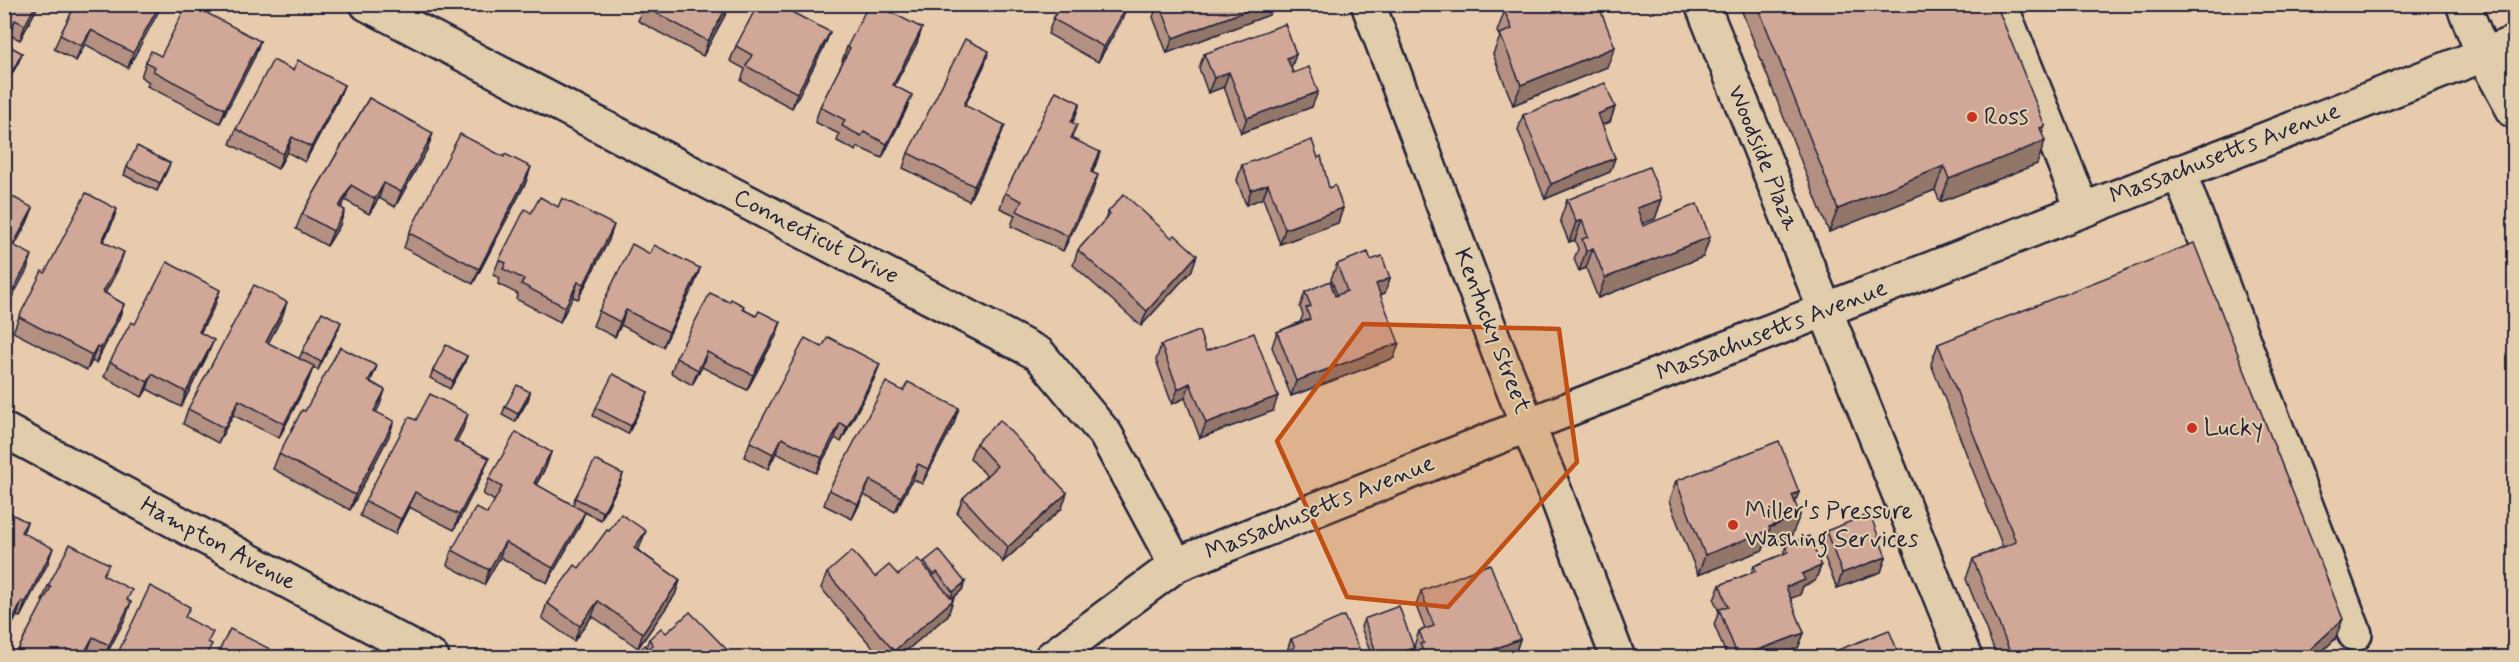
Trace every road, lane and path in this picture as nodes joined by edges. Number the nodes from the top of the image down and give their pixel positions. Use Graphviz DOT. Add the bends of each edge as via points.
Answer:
graph roads {
  1 [pos="367,4"];
  2 [pos="1368,4"];
  3 [pos="1702,4"];
  4 [pos="2463,4"];
  5 [pos="2001,5"];
  6 [pos="2514,43"];
  7 [pos="2483,54"];
  8 [pos="2514,111"];
  9 [pos="2179,172"];
  10 [pos="2083,210"];
  11 [pos="1824,311"];
  12 [pos="1528,425"];
  13 [pos="4,430"];
  14 [pos="1176,565"];
  15 [pos="2355,634"];
  16 [pos="432,657"];
  17 [pos="1051,657"];
  18 [pos="1618,657"];
  19 [pos="1965,657"];
  1 -- 14 [label="street, Connecticut Drive" via="1040,354 1106,435"];
  2 -- 12 [label="street, Kentucky Street"];
  3 -- 11 [label="street, Woodside Plaza"];
  4 -- 7 [label="street"];
  5 -- 10 [label="street"];
  6 -- 7 [label="street, Massachusetts Avenue"];
  7 -- 8 [label="street"];
  7 -- 9 [label="street, Massachusetts Avenue"];
  9 -- 10 [label="street, Massachusetts Avenue"];
  9 -- 15 [label="street"];
  10 -- 11 [label="street, Massachusetts Avenue"];
  11 -- 12 [label="street, Massachusetts Avenue"];
  11 -- 19 [label="street, Woodside Plaza"];
  12 -- 14 [label="street, Massachusetts Avenue"];
  12 -- 18 [label="street, Kentucky Street"];
  13 -- 16 [label="street, Hampton Avenue"];
  14 -- 17 [label="street, Massachusetts Avenue"];
}
